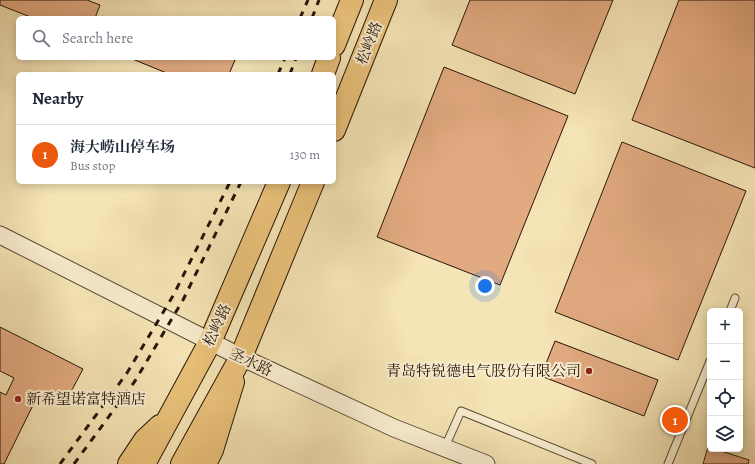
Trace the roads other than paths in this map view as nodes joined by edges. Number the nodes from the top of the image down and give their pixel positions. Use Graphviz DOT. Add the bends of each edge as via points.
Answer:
graph roads {
  1 [pos="352,0"];
  2 [pos="386,0"];
  3 [pos="336,40"];
  4 [pos="328,60"];
  5 [pos="323,72"];
  6 [pos="336,125"];
  7 [pos="278,184"];
  8 [pos="312,184"];
  9 [pos="0,235"];
  10 [pos="735,298"];
  11 [pos="731,308"];
  12 [pos="210,342"];
  13 [pos="241,357"];
  14 [pos="707,368"];
  15 [pos="170,416"];
  16 [pos="445,447"];
  17 [pos="129,464"];
  18 [pos="144,464"];
  19 [pos="182,464"];
  20 [pos="205,464"];
  21 [pos="486,464"];
  22 [pos="592,464"];
  23 [pos="668,464"];
  1 -- 3 [label="main road"];
  2 -- 6 [label="main road, 松岭路"];
  4 -- 5 [label="main road"];
  7 -- 12 [label="main road, 松岭路"];
  8 -- 13 [label="main road"];
  9 -- 12 [label="street, 圣水路"];
  10 -- 11 [label="lane"];
  12 -- 13 [label="street, 圣水路"];
  12 -- 15 [label="main road, 松岭路"];
  13 -- 16 [label="street, 圣水路" via="394,428"];
  13 -- 19 [label="main road"];
  13 -- 20 [label="main road" via="212,450"];
  14 -- 23 [label="lane"];
  15 -- 17 [label="main road" via="145,440"];
  15 -- 18 [label="main road, 松岭路"];
  16 -- 21 [label="street, 圣水路"];
  16 -- 22 [label="lane" via="461,412"];
}
